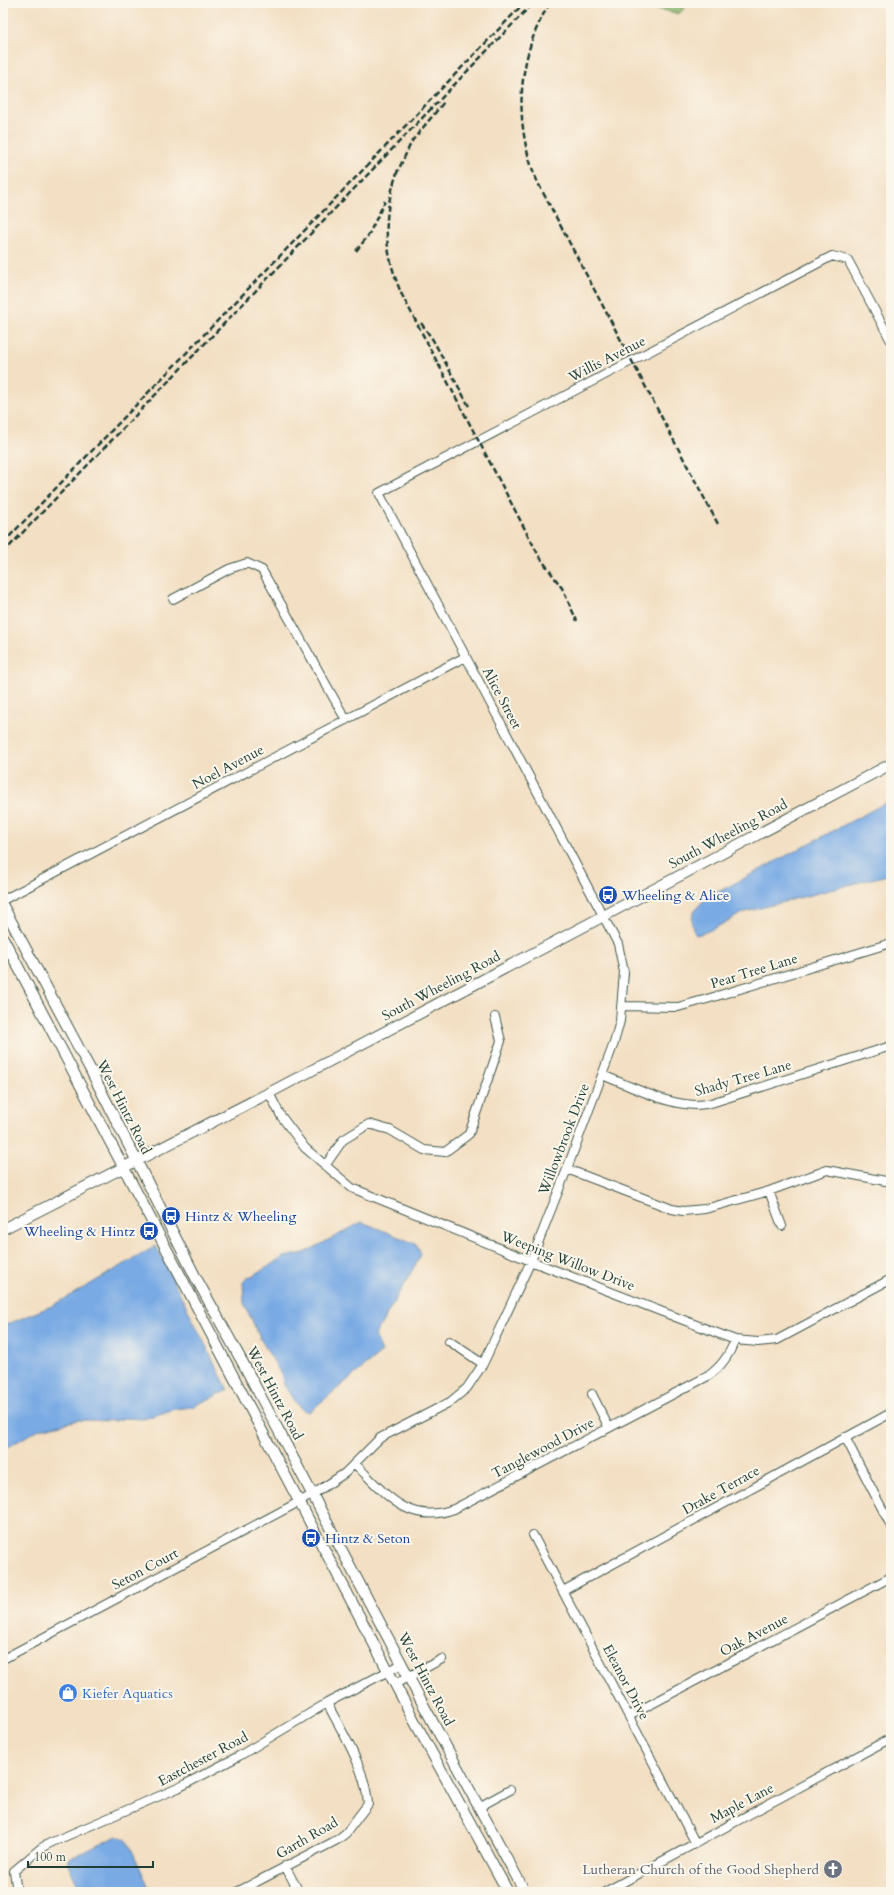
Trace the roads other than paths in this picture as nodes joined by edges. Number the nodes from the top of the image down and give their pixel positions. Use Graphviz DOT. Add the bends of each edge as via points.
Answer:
graph roads {
  1 [pos="891,341"];
  2 [pos="379,493"];
  3 [pos="173,599"];
  4 [pos="465,657"];
  5 [pos="346,720"];
  6 [pos="891,764"];
  7 [pos="3,900"];
  8 [pos="3,906"];
  9 [pos="604,916"];
  10 [pos="3,938"];
  11 [pos="891,943"];
  12 [pos="622,1006"];
  13 [pos="495,1017"];
  14 [pos="891,1046"];
  15 [pos="602,1075"];
  16 [pos="269,1093"];
  17 [pos="136,1161"];
  18 [pos="325,1166"];
  19 [pos="123,1168"];
  20 [pos="568,1169"];
  21 [pos="891,1182"];
  22 [pos="769,1191"];
  23 [pos="782,1226"];
  24 [pos="3,1229"];
  25 [pos="530,1261"];
  26 [pos="891,1279"];
  27 [pos="735,1340"];
  28 [pos="449,1341"];
  29 [pos="483,1364"];
  30 [pos="592,1394"];
  31 [pos="891,1413"];
  32 [pos="609,1428"];
  33 [pos="845,1437"];
  34 [pos="355,1464"];
  35 [pos="312,1496"];
  36 [pos="299,1502"];
  37 [pos="891,1526"];
  38 [pos="533,1535"];
  39 [pos="891,1577"];
  40 [pos="563,1590"];
  41 [pos="3,1659"];
  42 [pos="442,1659"];
  43 [pos="402,1664"];
  44 [pos="388,1672"];
  45 [pos="408,1676"];
  46 [pos="394,1684"];
  47 [pos="327,1703"];
  48 [pos="629,1716"];
  49 [pos="891,1738"];
  50 [pos="510,1790"];
  51 [pos="479,1807"];
  52 [pos="696,1842"];
  53 [pos="285,1866"];
  54 [pos="17,1892"];
  55 [pos="237,1892"];
  56 [pos="299,1892"];
  57 [pos="508,1892"];
  58 [pos="525,1892"];
  59 [pos="605,1892"];
  1 -- 2 [label="street, Willis Avenue" via="848,260 832,256"];
  2 -- 4 [label="street, Alice Street"];
  3 -- 5 [label="street" via="229,569 247,564 262,570"];
  4 -- 5 [label="street, Noel Avenue"];
  4 -- 9 [label="street, Alice Street"];
  5 -- 7 [label="street, Noel Avenue"];
  6 -- 9 [label="main road, South Wheeling Road"];
  8 -- 17 [label="main road, West Hintz Road"];
  9 -- 12 [label="street, Willowbrook Drive" via="618,944 624,972"];
  9 -- 16 [label="main road, South Wheeling Road"];
  10 -- 19 [label="main road, West Hintz Road"];
  11 -- 12 [label="street, Pear Tree Lane" via="678,1007"];
  12 -- 15 [label="street, Willowbrook Drive" via="616,1037"];
  13 -- 18 [label="street" via="501,1041 469,1134 445,1152 424,1150 390,1130 369,1124 343,1140"];
  14 -- 15 [label="street, Shady Tree Lane" via="711,1103 694,1106 677,1104"];
  15 -- 20 [label="street, Willowbrook Drive"];
  16 -- 17 [label="main road, South Wheeling Road"];
  16 -- 18 [label="street, Weeping Willow Drive" via="281,1116 305,1148"];
  17 -- 19 [label="main road, South Wheeling Road"];
  17 -- 35 [label="main road, West Hintz Road"];
  18 -- 25 [label="street, Weeping Willow Drive" via="352,1188"];
  19 -- 24 [label="main road, South Wheeling Road"];
  19 -- 36 [label="main road, West Hintz Road"];
  20 -- 22 [label="street" via="683,1211 705,1209"];
  20 -- 25 [label="street, Willowbrook Drive"];
  21 -- 22 [label="street" via="827,1170"];
  22 -- 23 [label="street"];
  25 -- 27 [label="street, Weeping Willow Drive"];
  25 -- 29 [label="street, Willowbrook Drive"];
  26 -- 27 [label="street, Weeping Willow Drive" via="777,1340"];
  27 -- 32 [label="street, Tanglewood Drive" via="728,1357 712,1373"];
  28 -- 29 [label="street"];
  29 -- 34 [label="street, Willowbrook Drive" via="467,1388 456,1397 380,1438"];
  30 -- 32 [label="street"];
  31 -- 33 [label="street, Drake Terrace"];
  32 -- 34 [label="street, Tanglewood Drive" via="444,1513 421,1513 402,1507"];
  33 -- 37 [label="street"];
  33 -- 40 [label="street, Drake Terrace"];
  34 -- 35 [label="street, Willowbrook Drive"];
  35 -- 36 [label="street, Willowbrook Drive"];
  35 -- 43 [label="main road, West Hintz Road"];
  36 -- 41 [label="street, Seton Court"];
  36 -- 44 [label="main road, West Hintz Road"];
  38 -- 40 [label="street, Eleanor Drive"];
  39 -- 48 [label="street, Oak Avenue"];
  40 -- 48 [label="street, Eleanor Drive"];
  42 -- 45 [label="street"];
  43 -- 44 [label="street, Eastchester Road"];
  43 -- 45 [label="main road, West Hintz Road"];
  44 -- 46 [label="main road, West Hintz Road"];
  44 -- 47 [label="street, Eastchester Road"];
  45 -- 46 [label="street"];
  45 -- 51 [label="main road, West Hintz Road"];
  46 -- 57 [label="main road, West Hintz Road"];
  47 -- 53 [label="street, Garth Road" via="361,1768 368,1804 346,1833 337,1840"];
  47 -- 54 [label="street, Eastchester Road" via="239,1756 178,1788 41,1848 14,1871"];
  48 -- 52 [label="street, Eleanor Drive"];
  49 -- 52 [label="street, Maple Lane"];
  50 -- 51 [label="street"];
  51 -- 58 [label="main road, West Hintz Road"];
  52 -- 59 [label="street, Maple Lane"];
  53 -- 55 [label="street, Garth Road"];
  53 -- 56 [label="street"];
}
